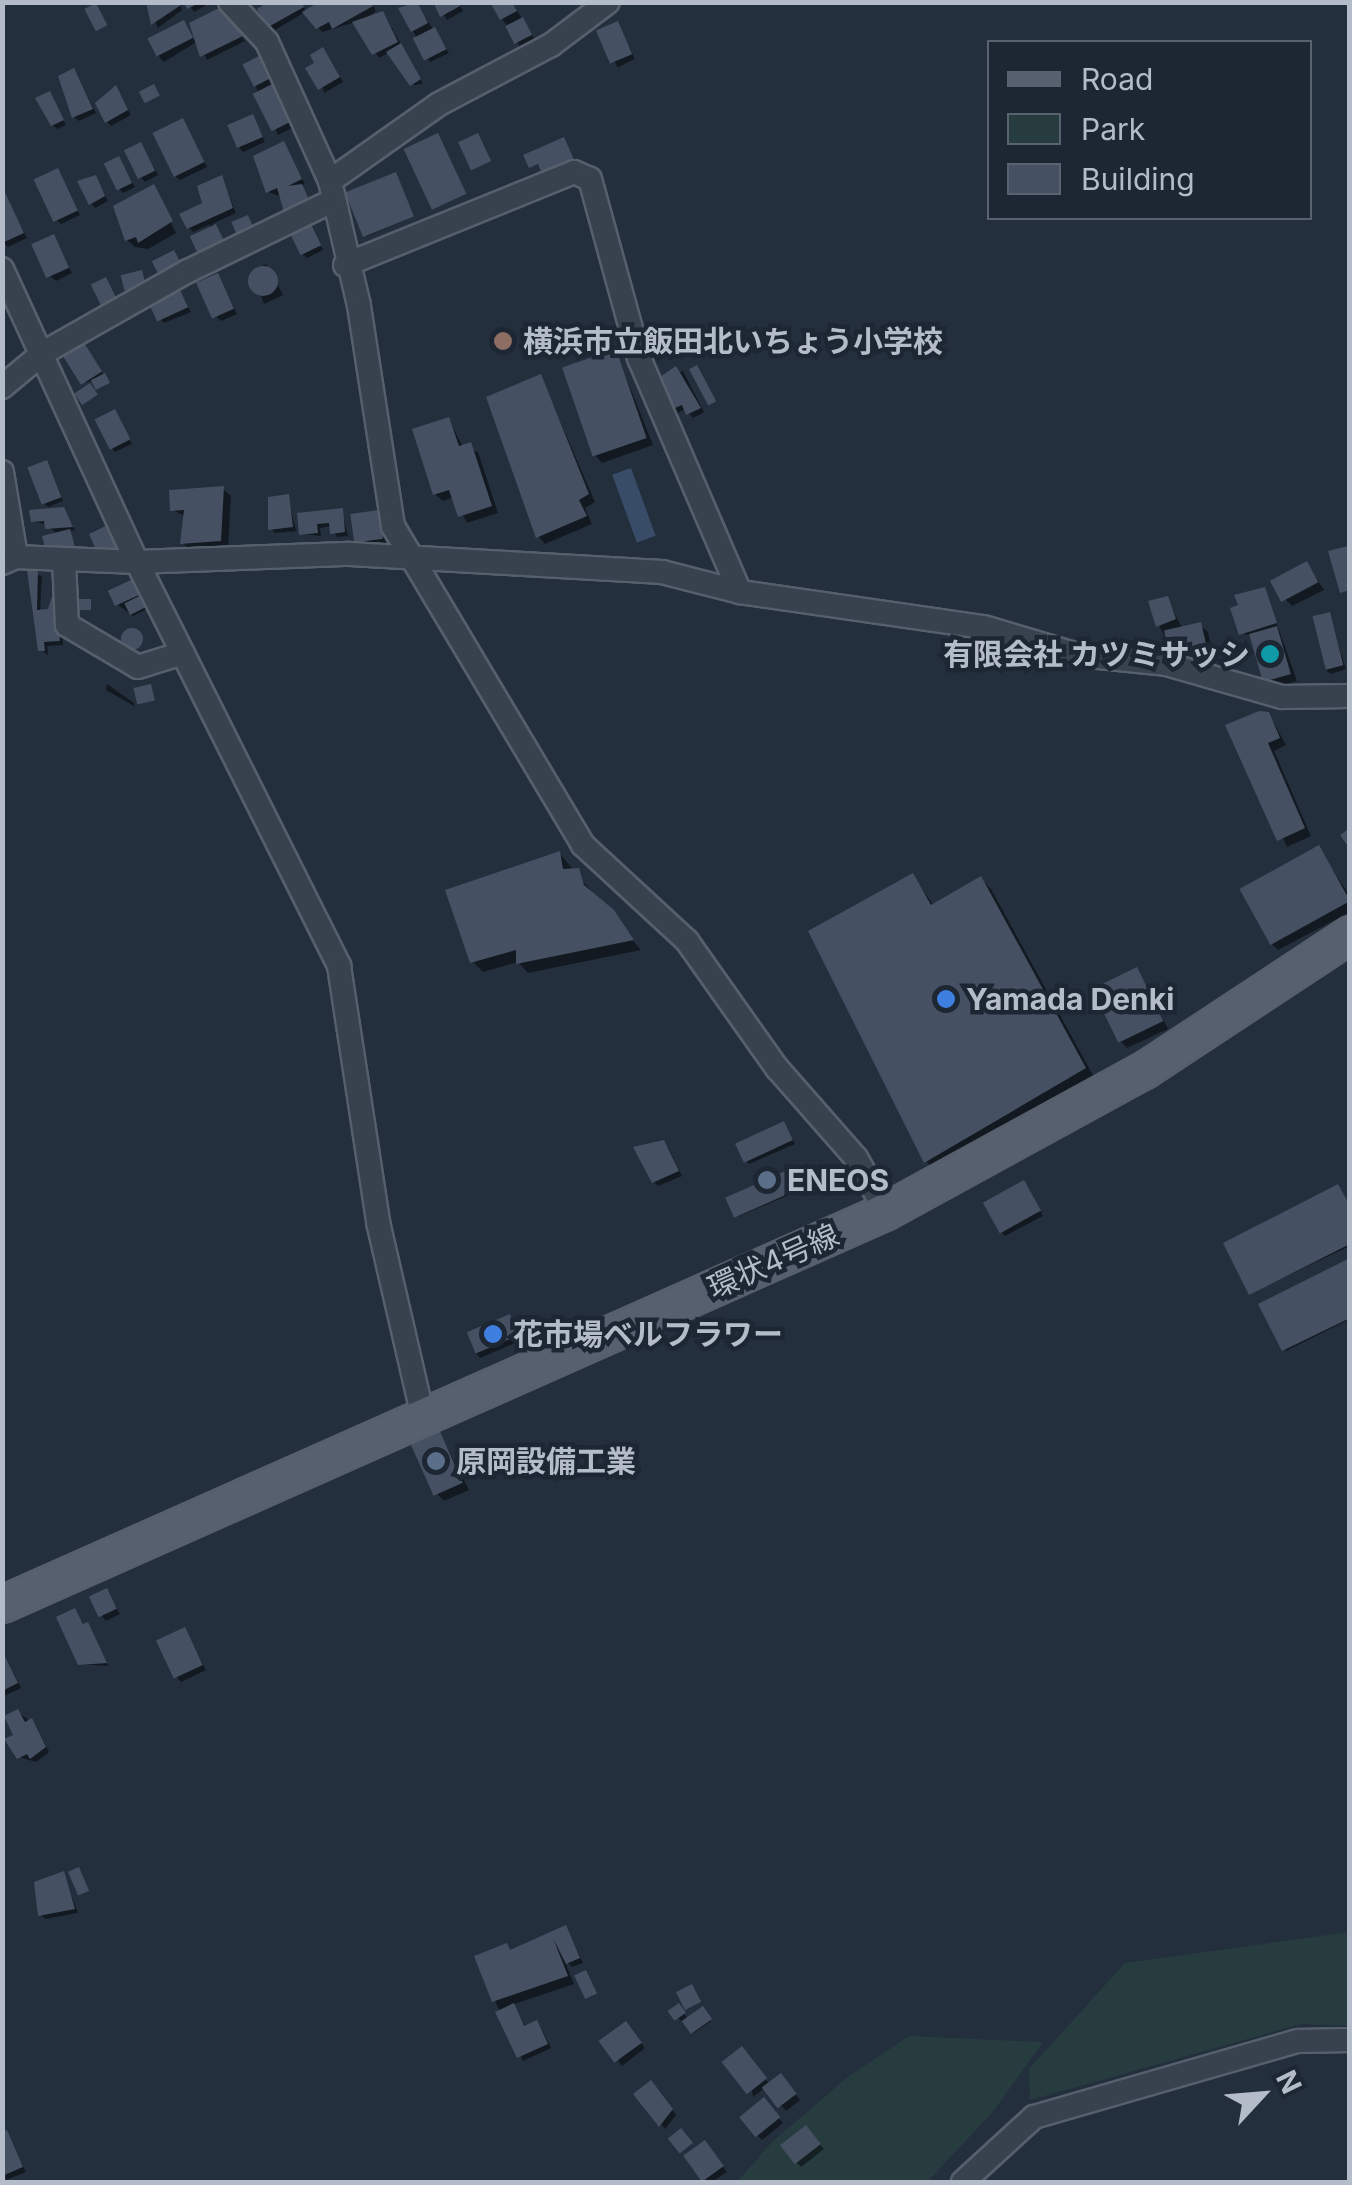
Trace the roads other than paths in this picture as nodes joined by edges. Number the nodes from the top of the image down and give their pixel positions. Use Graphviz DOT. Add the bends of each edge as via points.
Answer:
graph roads {
  1 [pos="230,2"];
  2 [pos="608,2"];
  3 [pos="332,190"];
  4 [pos="345,265"];
  5 [pos="2,269"];
  6 [pos="43,353"];
  7 [pos="2,386"];
  8 [pos="2,472"];
  9 [pos="9,560"];
  10 [pos="64,560"];
  11 [pos="412,560"];
  12 [pos="137,562"];
  13 [pos="740,592"];
  14 [pos="183,654"];
  15 [pos="1350,696"];
  16 [pos="1350,934"];
  17 [pos="886,1211"];
  18 [pos="423,1417"];
  19 [pos="2,1604"];
  20 [pos="1350,2040"];
  21 [pos="963,2182"];
  1 -- 3 [label="street" via="267,42"];
  2 -- 3 [label="street" via="551,45 439,104"];
  3 -- 4 [label="street"];
  3 -- 6 [label="street"];
  4 -- 11 [label="street" via="358,306 393,526"];
  4 -- 13 [label="street" via="574,172 590,178 639,358"];
  5 -- 6 [label="street"];
  6 -- 7 [label="street"];
  6 -- 12 [label="street"];
  8 -- 9 [label="street"];
  9 -- 10 [label="street"];
  10 -- 12 [label="street"];
  10 -- 14 [label="street" via="67,624 138,666"];
  11 -- 12 [label="street" via="350,554"];
  11 -- 13 [label="street" via="662,572"];
  11 -- 17 [label="street" via="583,844 687,941 778,1068 856,1158"];
  12 -- 14 [label="street"];
  13 -- 15 [label="street" via="984,627 1078,655 1166,664 1282,697"];
  14 -- 18 [label="street" via="339,966 374,1205"];
  16 -- 17 [label="main road, 環状4号線" via="1100,1096"];
  17 -- 18 [label="main road, 環状4号線"];
  18 -- 19 [label="main road, 環状4号線"];
  20 -- 21 [label="street" via="1298,2042 1034,2117"];
}
